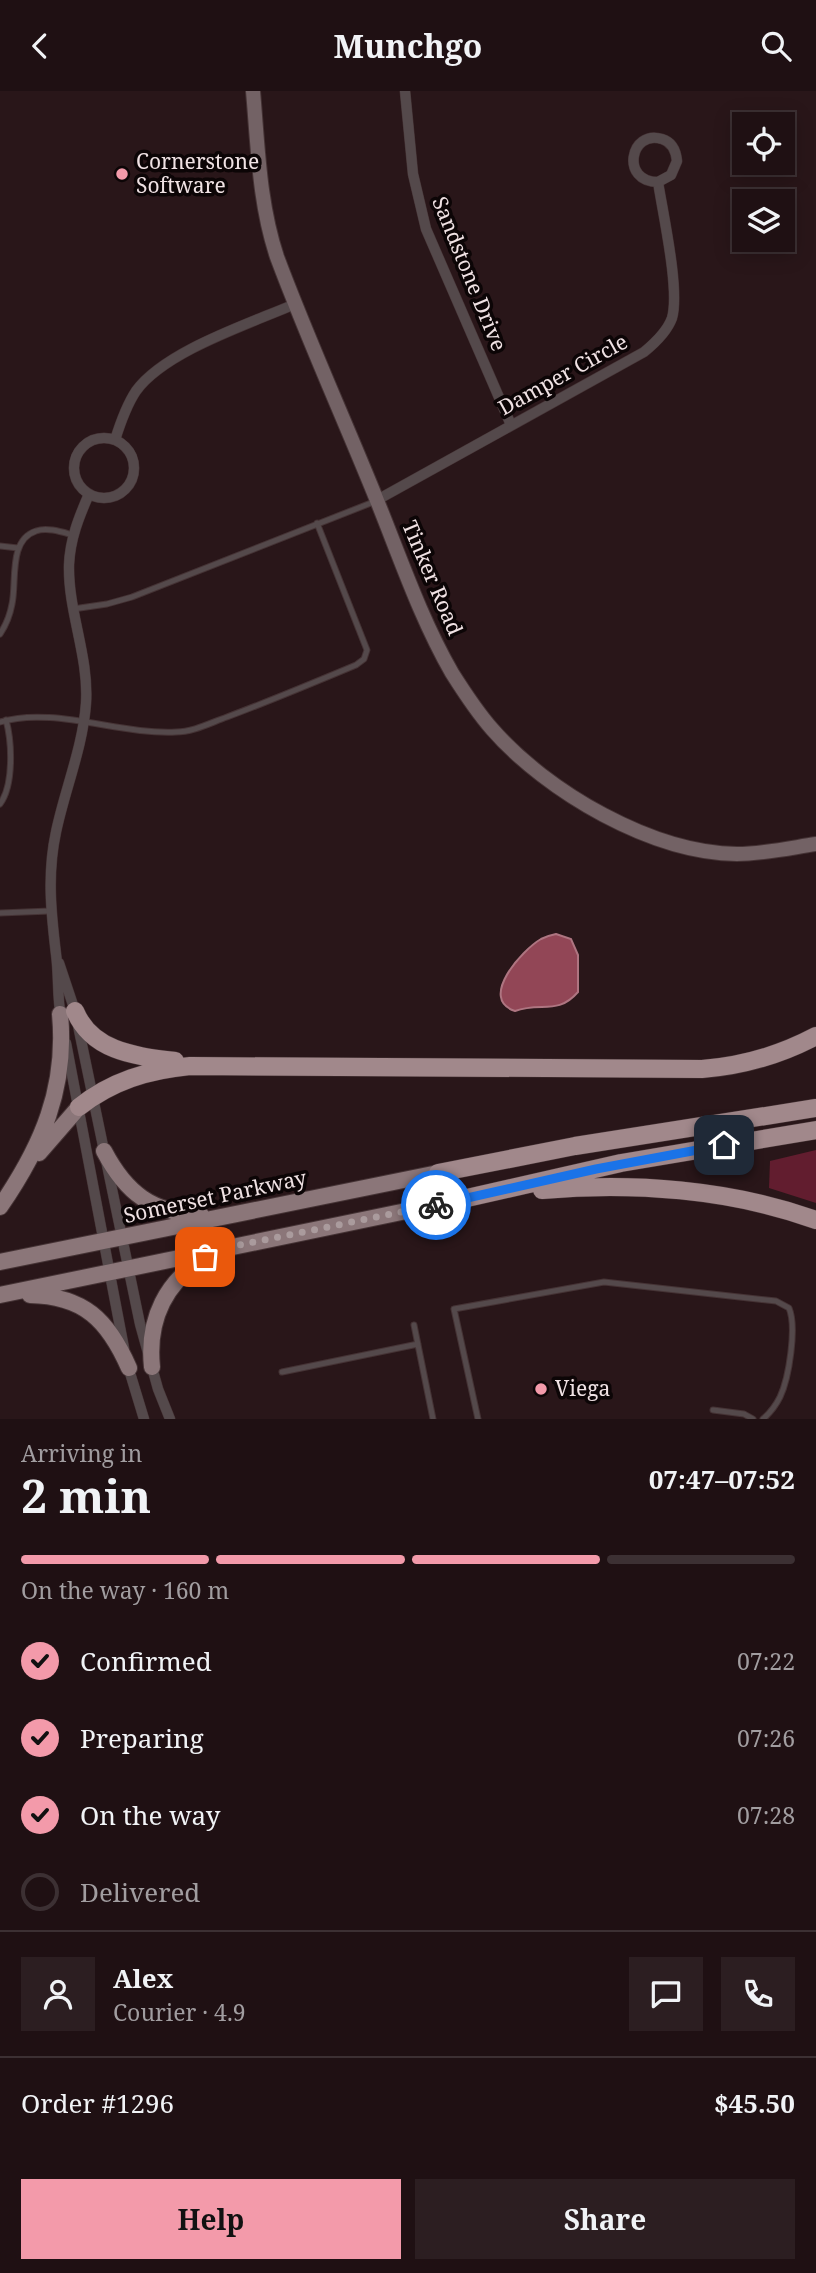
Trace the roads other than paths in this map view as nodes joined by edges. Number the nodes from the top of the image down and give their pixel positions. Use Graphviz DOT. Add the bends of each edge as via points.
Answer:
graph roads {
  1 [pos="253,91"];
  2 [pos="405,91"];
  3 [pos="658,182"];
  4 [pos="295,304"];
  5 [pos="511,425"];
  6 [pos="115,440"];
  7 [pos="89,494"];
  8 [pos="377,500"];
  9 [pos="317,523"];
  10 [pos="73,535"];
  11 [pos="0,546"];
  12 [pos="18,548"];
  13 [pos="73,609"];
  14 [pos="0,634"];
  15 [pos="3,721"];
  16 [pos="84,723"];
  17 [pos="0,804"];
  18 [pos="816,844"];
  19 [pos="50,911"];
  20 [pos="0,913"];
  21 [pos="56,956"];
  22 [pos="68,1012"];
  23 [pos="816,1036"];
  24 [pos="235,1065"];
  25 [pos="86,1102"];
  26 [pos="816,1108"];
  27 [pos="816,1130"];
  28 [pos="104,1151"];
  29 [pos="439,1173"];
  30 [pos="23,1174"];
  31 [pos="445,1203"];
  32 [pos="0,1207"];
  33 [pos="235,1214"];
  34 [pos="816,1220"];
  35 [pos="122,1237"];
  36 [pos="103,1241"];
  37 [pos="224,1248"];
  38 [pos="0,1262"];
  39 [pos="129,1268"];
  40 [pos="109,1273"];
  41 [pos="0,1295"];
  42 [pos="414,1325"];
  43 [pos="418,1345"];
  44 [pos="152,1367"];
  45 [pos="128,1369"];
  46 [pos="282,1372"];
  47 [pos="713,1409"];
  48 [pos="144,1419"];
  49 [pos="170,1419"];
  50 [pos="433,1419"];
  51 [pos="478,1419"];
  52 [pos="753,1419"];
  53 [pos="763,1419"];
  1 -- 4 [label="street, Tinker Road" via="265,215"];
  2 -- 5 [label="street, Sandstone Drive" via="413,174 426,229"];
  3 -- 3 [label="street" via="676,168 676,153 667,141 652,138 639,144 633,163 639,175"];
  3 -- 5 [label="street, Damper Circle" via="675,294 671,321 644,352"];
  4 -- 6 [label="street" via="163,365 135,393"];
  4 -- 8 [label="street, Tinker Road"];
  5 -- 8 [label="street, Damper Circle"];
  6 -- 7 [label="street" via="91,442 78,455 77,480"];
  6 -- 7 [label="street" via="133,460 131,481 110,498"];
  7 -- 10 [label="street"];
  8 -- 9 [label="lane"];
  8 -- 18 [label="street, Tinker Road" via="414,594 452,671 493,730 544,776 624,824 683,846 736,854"];
  9 -- 13 [label="lane" via="132,597"];
  9 -- 16 [label="lane" via="367,650 364,659 193,730 160,732"];
  10 -- 12 [label="lane" via="37,530"];
  10 -- 13 [label="street" via="69,567"];
  11 -- 12 [label="lane"];
  12 -- 14 [label="lane" via="12,605"];
  13 -- 16 [label="street" via="86,679"];
  15 -- 16 [label="lane" via="41,718"];
  15 -- 17 [label="lane" via="9,734 9,782"];
  16 -- 19 [label="street" via="54,844"];
  19 -- 20 [label="lane"];
  19 -- 21 [label="street"];
  21 -- 22 [label="street"];
  21 -- 22 [label="street"];
  22 -- 24 [label="highway" via="91,1035 117,1050 175,1061"];
  22 -- 25 [label="street"];
  22 -- 25 [label="street"];
  22 -- 30 [label="main road" via="57,1088"];
  23 -- 24 [label="highway" via="755,1060 702,1069"];
  24 -- 25 [label="highway" via="145,1073"];
  25 -- 28 [label="street"];
  25 -- 30 [label="main road"];
  25 -- 36 [label="street"];
  26 -- 29 [label="highway" via="575,1146"];
  27 -- 31 [label="highway" via="621,1163"];
  28 -- 33 [label="main road" via="130,1188 156,1207 191,1215"];
  28 -- 35 [label="street"];
  29 -- 33 [label="main road, Somerset Parkway"];
  30 -- 32 [label="main road"];
  31 -- 34 [label="highway" via="610,1186 729,1198"];
  31 -- 37 [label="main road"];
  33 -- 35 [label="main road, Somerset Parkway"];
  35 -- 36 [label="main road, Somerset Parkway"];
  35 -- 39 [label="street"];
  36 -- 38 [label="main road, Somerset Parkway"];
  36 -- 40 [label="street"];
  37 -- 39 [label="main road"];
  37 -- 44 [label="main road" via="188,1269 165,1295 151,1335"];
  39 -- 40 [label="main road"];
  39 -- 44 [label="street"];
  40 -- 41 [label="main road"];
  40 -- 45 [label="street"];
  41 -- 45 [label="main road" via="47,1296 80,1305 109,1331"];
  42 -- 43 [label="lane"];
  43 -- 46 [label="lane"];
  43 -- 50 [label="lane"];
  44 -- 49 [label="street"];
  45 -- 48 [label="street"];
  47 -- 52 [label="lane"];
  51 -- 53 [label="lane" via="454,1309 604,1282 776,1301 789,1308 793,1322 784,1388"];
}
